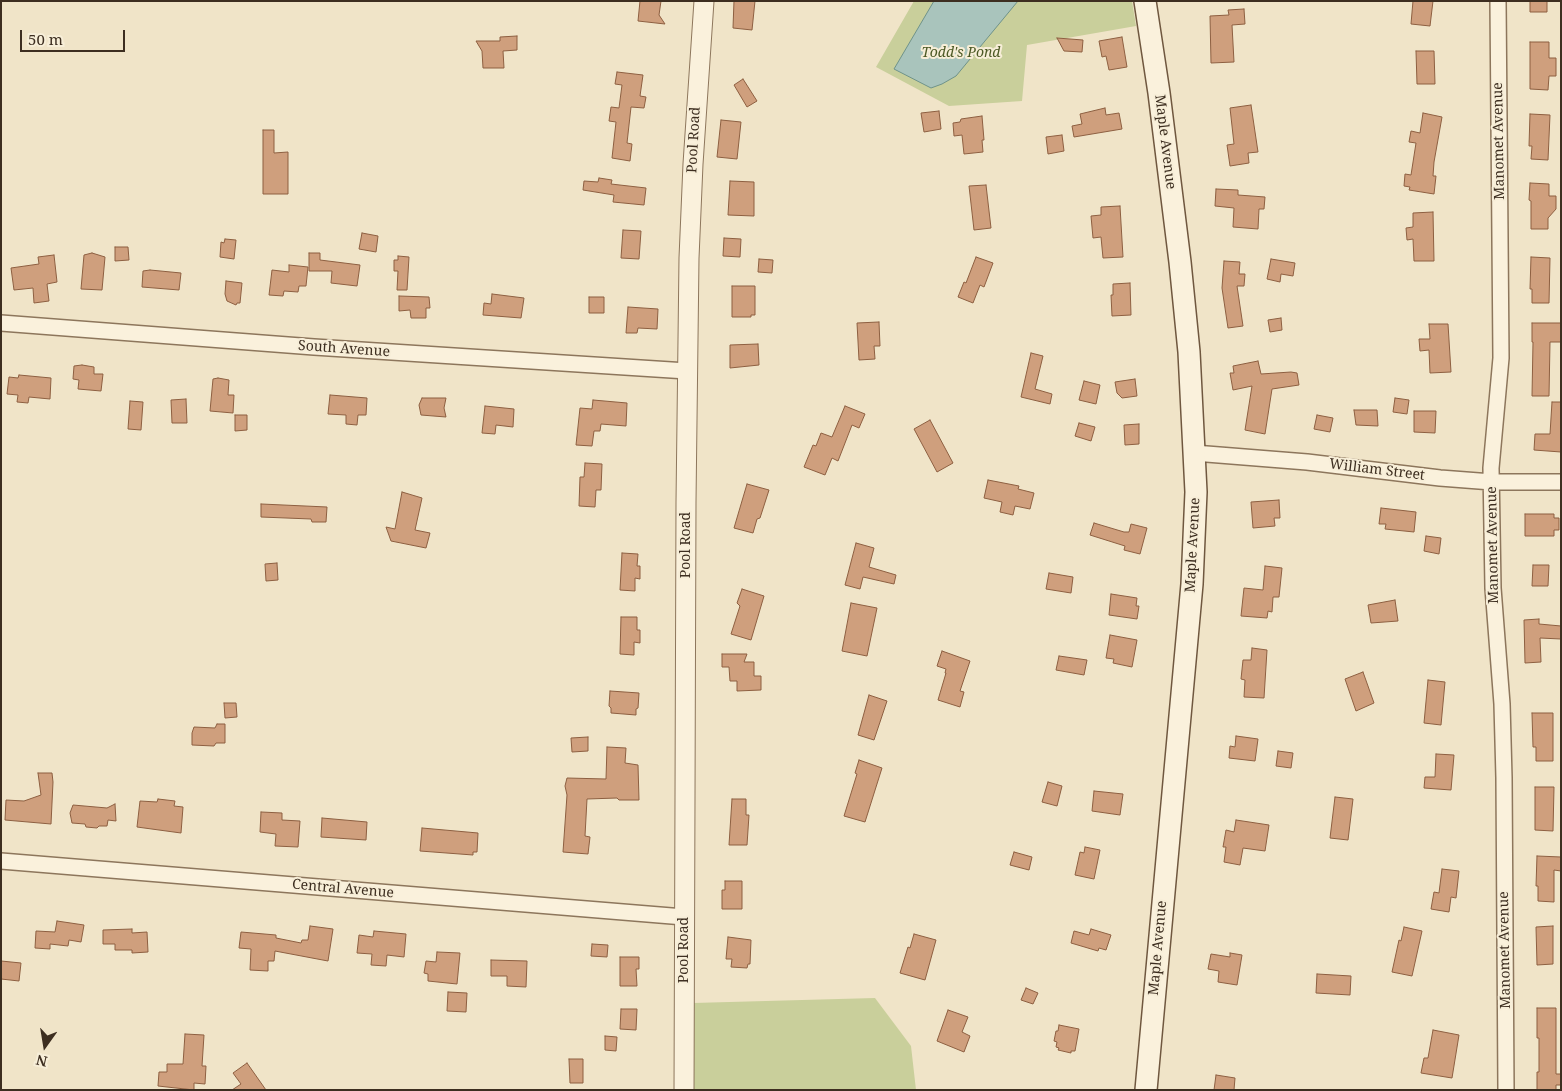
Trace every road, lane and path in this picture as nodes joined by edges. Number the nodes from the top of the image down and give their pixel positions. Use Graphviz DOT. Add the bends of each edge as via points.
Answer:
graph roads {
  1 [pos="704,1"];
  2 [pos="1145,1"];
  3 [pos="1498,1"];
  4 [pos="1,323"];
  5 [pos="687,371"];
  6 [pos="1194,453"];
  7 [pos="1492,482"];
  8 [pos="1561,482"];
  9 [pos="1,861"];
  10 [pos="684,917"];
  11 [pos="684,1090"];
  12 [pos="1146,1090"];
  13 [pos="1506,1090"];
  1 -- 5 [label="street, Pool Road" via="693,164"];
  2 -- 6 [label="main road, Maple Avenue" via="1180,262"];
  3 -- 7 [label="street, Manomet Avenue" via="1500,358"];
  4 -- 5 [label="street, South Avenue"];
  5 -- 10 [label="street, Pool Road"];
  6 -- 7 [label="street, William Street"];
  6 -- 12 [label="main road, Maple Avenue" via="1196,492 1192,584"];
  7 -- 8 [label="street, William Street"];
  7 -- 13 [label="street, Manomet Avenue" via="1493,588 1504,778"];
  9 -- 10 [label="street, Central Avenue"];
  10 -- 11 [label="street, Pool Road"];
}
